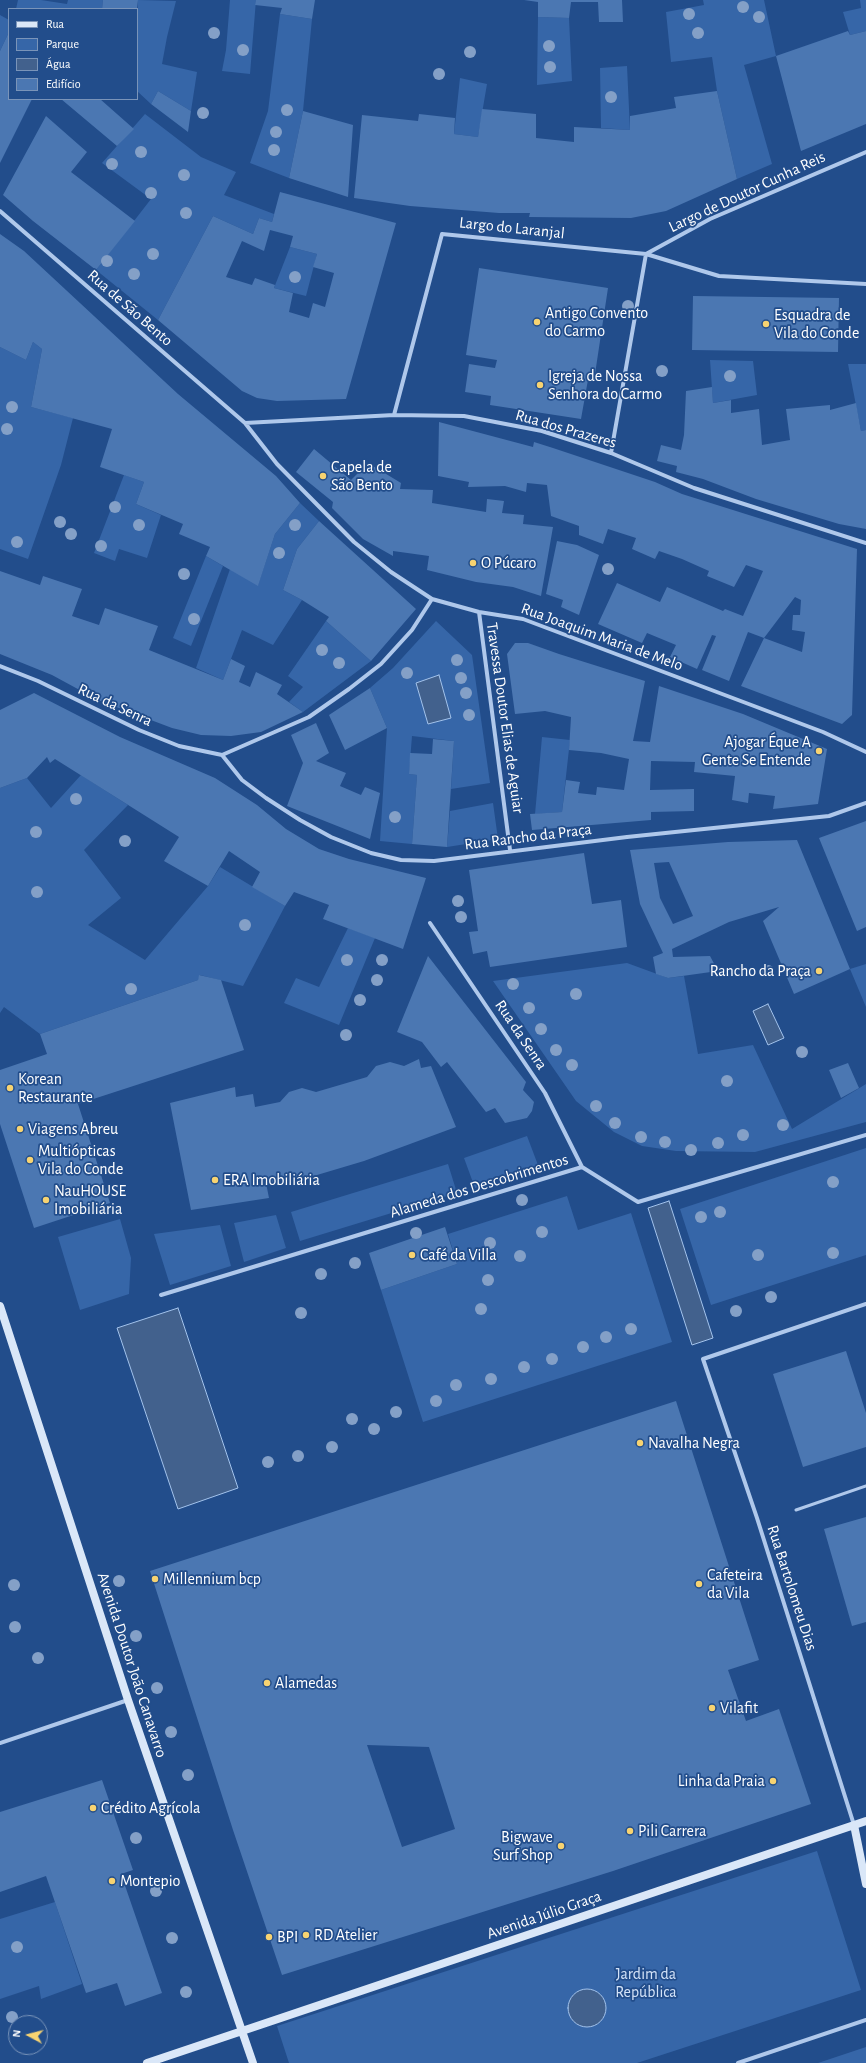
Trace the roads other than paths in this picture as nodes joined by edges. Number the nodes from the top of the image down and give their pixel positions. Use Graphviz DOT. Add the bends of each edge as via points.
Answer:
graph roads {
  1 [pos="866,152"];
  2 [pos="0,211"];
  3 [pos="646,254"];
  4 [pos="866,284"];
  5 [pos="394,415"];
  6 [pos="245,423"];
  7 [pos="611,453"];
  8 [pos="866,543"];
  9 [pos="432,600"];
  10 [pos="478,612"];
  11 [pos="0,666"];
  12 [pos="866,752"];
  13 [pos="222,756"];
  14 [pos="866,803"];
  15 [pos="510,850"];
  16 [pos="430,923"];
  17 [pos="866,1135"];
  18 [pos="582,1167"];
  19 [pos="161,1296"];
  20 [pos="866,1304"];
  21 [pos="0,1306"];
  22 [pos="866,1486"];
  23 [pos="796,1510"];
  24 [pos="128,1700"];
  25 [pos="0,1743"];
  26 [pos="866,1821"];
  27 [pos="854,1825"];
  28 [pos="866,1884"];
  29 [pos="866,2020"];
  30 [pos="242,2031"];
  31 [pos="147,2063"];
  32 [pos="253,2063"];
  33 [pos="738,2063"];
  1 -- 3 [label="street, Largo de Doutor Cunha Reis" via="710,219"];
  2 -- 6 [label="street, Rua de São Bento"];
  3 -- 4 [label="street" via="719,276"];
  3 -- 5 [label="street, Largo do Laranjal" via="442,234"];
  3 -- 7 [label="street"];
  5 -- 6 [label="street, Rua dos Prazeres"];
  5 -- 7 [label="street, Rua dos Prazeres" via="464,416 542,431"];
  6 -- 9 [label="street, Rua Joaquim Maria de Melo" via="277,464 354,542"];
  7 -- 8 [label="street, Rua dos Prazeres" via="694,488"];
  9 -- 10 [label="street, Rua Joaquim Maria de Melo"];
  9 -- 13 [label="street" via="412,630 381,664 349,689 309,717"];
  10 -- 12 [label="street, Rua Joaquim Maria de Melo" via="523,619 823,732"];
  10 -- 15 [label="street, Travessa Doutor Elias de Aguiar"];
  11 -- 13 [label="street, Rua da Senra" via="179,746"];
  13 -- 15 [label="street, Rua Rancho da Praça" via="242,780 266,798 331,837 371,853 401,860 434,861"];
  14 -- 15 [label="street, Rua Rancho da Praça" via="829,816"];
  16 -- 18 [label="street, Rua da Senra" via="545,1093"];
  17 -- 18 [label="street, Alameda dos Descobrimentos" via="638,1202"];
  18 -- 19 [label="street, Alameda dos Descobrimentos"];
  20 -- 27 [label="street, Rua Bartolomeu Dias" via="703,1359 757,1518"];
  21 -- 24 [label="street, Avenida Doutor João Canavarro"];
  22 -- 23 [label="lane"];
  24 -- 25 [label="street"];
  24 -- 30 [label="street, Avenida Doutor João Canavarro"];
  26 -- 27 [label="street, Avenida Júlio Graça"];
  27 -- 28 [label="street"];
  27 -- 30 [label="street, Avenida Júlio Graça"];
  29 -- 33 [label="street"];
  30 -- 31 [label="street, Avenida Júlio Graça"];
  30 -- 32 [label="street"];
}
